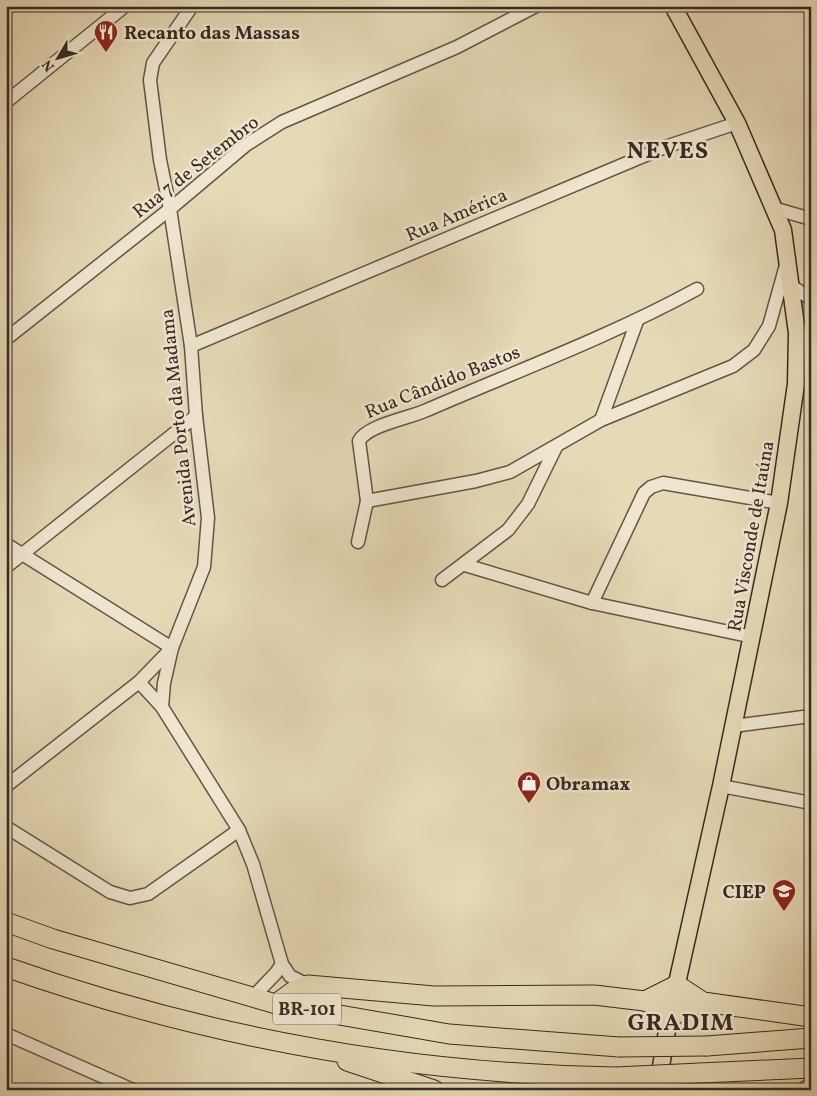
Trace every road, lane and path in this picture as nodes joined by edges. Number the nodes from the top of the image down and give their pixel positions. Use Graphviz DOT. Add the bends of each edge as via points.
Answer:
graph roads {
  1 [pos="125,6"];
  2 [pos="192,6"];
  3 [pos="536,6"];
  4 [pos="674,6"];
  5 [pos="6,102"];
  6 [pos="737,123"];
  7 [pos="773,208"];
  8 [pos="170,209"];
  9 [pos="811,219"];
  10 [pos="788,258"];
  11 [pos="790,285"];
  12 [pos="697,289"];
  13 [pos="811,299"];
  14 [pos="637,321"];
  15 [pos="6,339"];
  16 [pos="191,346"];
  17 [pos="196,416"];
  18 [pos="601,420"];
  19 [pos="556,447"];
  20 [pos="367,501"];
  21 [pos="779,504"];
  22 [pos="358,542"];
  23 [pos="6,544"];
  24 [pos="22,554"];
  25 [pos="464,565"];
  26 [pos="6,566"];
  27 [pos="442,580"];
  28 [pos="592,602"];
  29 [pos="753,637"];
  30 [pos="172,648"];
  31 [pos="139,682"];
  32 [pos="162,707"];
  33 [pos="811,716"];
  34 [pos="733,726"];
  35 [pos="6,786"];
  36 [pos="721,786"];
  37 [pos="811,803"];
  38 [pos="6,827"];
  39 [pos="239,830"];
  40 [pos="6,922"];
  41 [pos="282,964"];
  42 [pos="6,967"];
  43 [pos="308,985"];
  44 [pos="677,985"];
  45 [pos="252,998"];
  46 [pos="645,1001"];
  47 [pos="703,1002"];
  48 [pos="276,1004"];
  49 [pos="811,1017"];
  50 [pos="669,1019"];
  51 [pos="6,1034"];
  52 [pos="811,1038"];
  53 [pos="323,1050"];
  54 [pos="811,1068"];
  55 [pos="133,1090"];
  56 [pos="434,1090"];
  57 [pos="657,1090"];
  1 -- 5 [label="street"];
  2 -- 8 [label="street, Avenida Porto da Madama" via="153,63 150,80"];
  3 -- 8 [label="street, Rua 7 de Setembro" via="457,47 282,122 246,145"];
  4 -- 6 [label="main road, Rua Visconde de Itaúna"];
  6 -- 7 [label="main road, Rua Visconde de Itaúna"];
  6 -- 16 [label="street, Rua América" via="665,147"];
  7 -- 9 [label="street"];
  7 -- 10 [label="main road, Rua Visconde de Itaúna" via="783,230"];
  8 -- 15 [label="street, Rua 7 de Setembro"];
  8 -- 16 [label="street, Avenida Porto da Madama"];
  10 -- 11 [label="main road, Rua Visconde de Itaúna"];
  10 -- 18 [label="street" via="769,326 754,350 733,366"];
  11 -- 13 [label="street"];
  11 -- 21 [label="main road, Rua Visconde de Itaúna" via="797,333 796,384"];
  12 -- 14 [label="street, Rua Cândido Bastos"];
  14 -- 18 [label="street"];
  14 -- 20 [label="street, Rua Cândido Bastos" via="362,435 359,441"];
  16 -- 17 [label="street, Avenida Porto da Madama"];
  17 -- 24 [label="street"];
  17 -- 30 [label="street, Avenida Porto da Madama" via="208,518 204,567"];
  18 -- 19 [label="street"];
  19 -- 20 [label="street" via="501,474"];
  19 -- 25 [label="street" via="528,504 508,530"];
  20 -- 22 [label="street"];
  21 -- 28 [label="street" via="663,482 650,487 644,493"];
  21 -- 29 [label="main road, Rua Visconde de Itaúna"];
  23 -- 24 [label="street"];
  24 -- 26 [label="street"];
  24 -- 30 [label="street"];
  25 -- 27 [label="street"];
  25 -- 28 [label="street"];
  28 -- 29 [label="street"];
  29 -- 34 [label="main road, Rua Visconde de Itaúna"];
  30 -- 31 [label="street, Avenida Porto da Madama"];
  30 -- 32 [label="street"];
  31 -- 32 [label="street"];
  31 -- 35 [label="street, Avenida Porto da Madama"];
  32 -- 39 [label="street"];
  33 -- 34 [label="street"];
  34 -- 36 [label="main road, Rua Visconde de Itaúna"];
  36 -- 37 [label="street"];
  36 -- 44 [label="main road, Rua Visconde de Itaúna"];
  38 -- 39 [label="street" via="110,892 130,898 148,894"];
  39 -- 41 [label="street" via="253,864"];
  40 -- 45 [label="highway, BR-101"];
  41 -- 43 [label="street" via="290,976"];
  41 -- 45 [label="street"];
  42 -- 53 [label="highway, BR-101" via="119,1004"];
  43 -- 46 [label="highway" via="434,996 594,995"];
  43 -- 48 [label="highway"];
  44 -- 46 [label="highway"];
  44 -- 47 [label="highway"];
  44 -- 50 [label="main road, Rua Visconde de Itaúna"];
  45 -- 48 [label="highway, BR-101"];
  46 -- 50 [label="highway" via="658,1007"];
  47 -- 49 [label="highway"];
  47 -- 50 [label="highway" via="683,1008"];
  48 -- 52 [label="highway, BR-101, bridge" via="449,1034 619,1048 707,1046"];
  50 -- 57 [label="main road, Rua Visconde de Itaúna"];
  51 -- 55 [label="street"];
  53 -- 54 [label="highway, BR-101, bridge" via="538,1076 616,1077"];
  53 -- 56 [label="highway" via="367,1069"];
}
